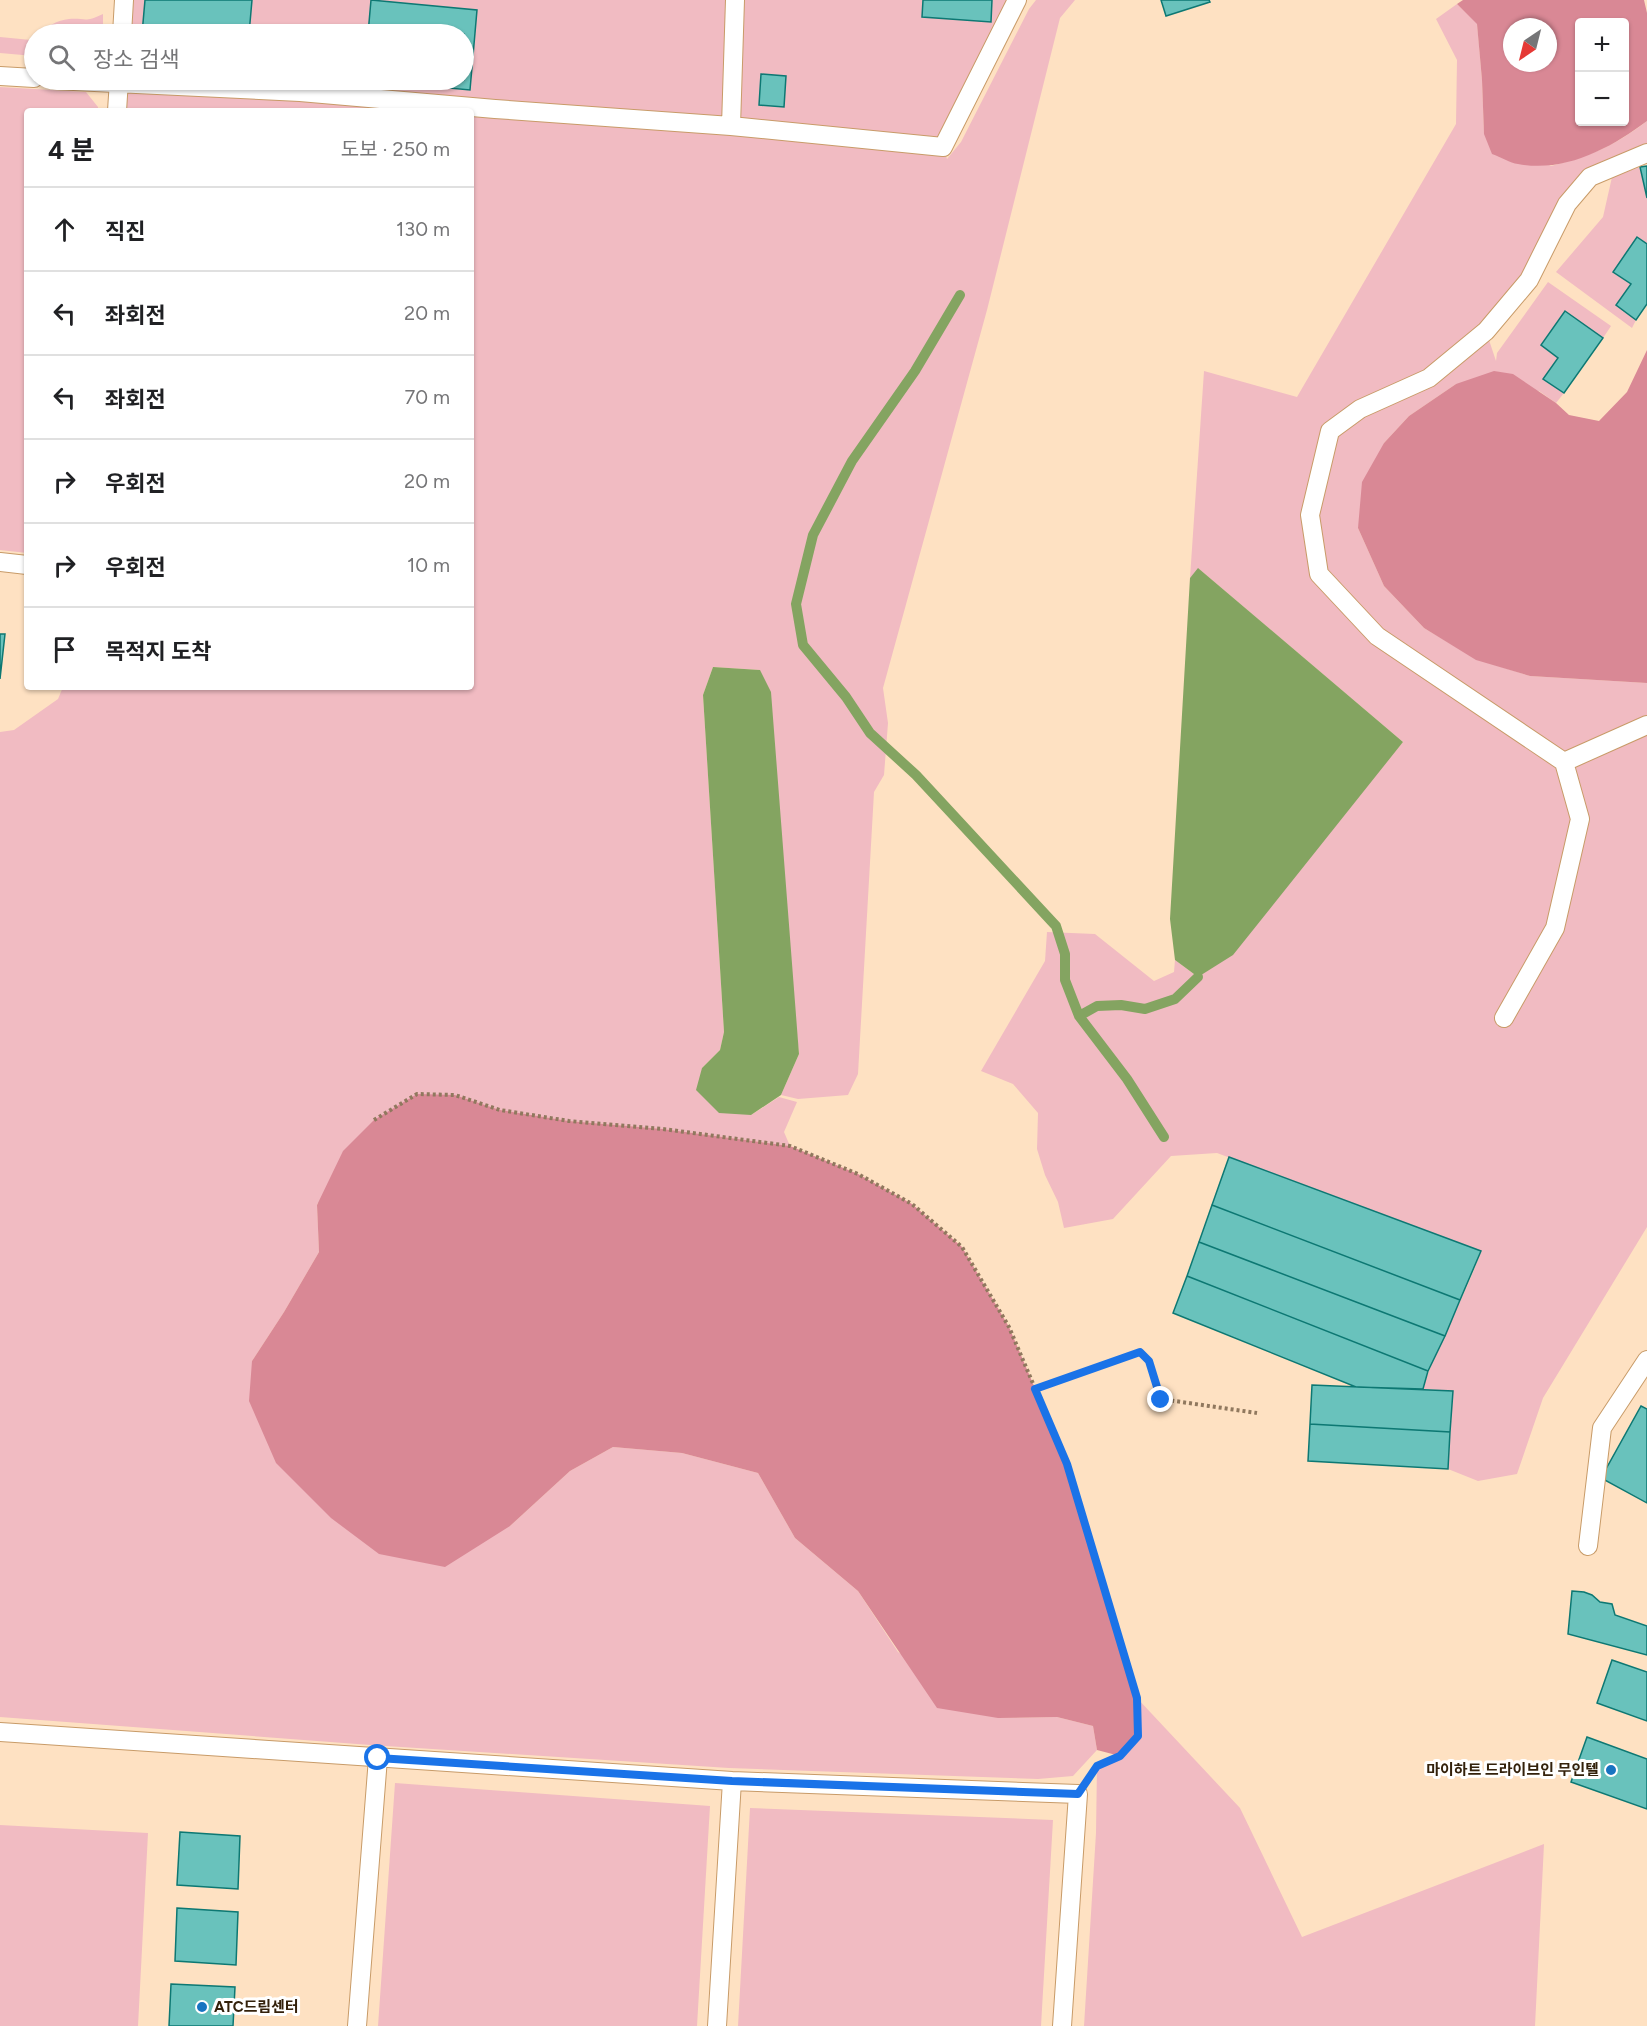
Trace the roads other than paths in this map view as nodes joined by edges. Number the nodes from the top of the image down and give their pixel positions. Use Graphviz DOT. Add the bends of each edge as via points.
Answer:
graph roads {
  1 [pos="124,0"];
  2 [pos="735,0"];
  3 [pos="1017,0"];
  4 [pos="123,24"];
  5 [pos="0,76"];
  6 [pos="24,77"];
  7 [pos="118,90"];
  8 [pos="264,90"];
  9 [pos="117,108"];
  10 [pos="731,126"];
  11 [pos="1647,153"];
  12 [pos="0,562"];
  13 [pos="24,565"];
  14 [pos="1647,725"];
  15 [pos="1564,762"];
  16 [pos="1504,1018"];
  17 [pos="1647,1360"];
  18 [pos="1588,1546"];
  19 [pos="0,1732"];
  20 [pos="378,1758"];
  21 [pos="732,1781"];
  22 [pos="357,2026"];
  23 [pos="717,2026"];
  24 [pos="1062,2026"];
  1 -- 4 [label="lane"];
  2 -- 10 [label="lane"];
  3 -- 10 [label="lane" via="943,147"];
  5 -- 6 [label="lane"];
  7 -- 9 [label="lane"];
  8 -- 10 [label="lane"];
  11 -- 15 [label="lane" via="1590,177 1568,204 1529,280 1486,331 1429,378 1360,409 1330,431 1311,515 1319,574 1377,636"];
  12 -- 13 [label="lane"];
  14 -- 15 [label="lane"];
  15 -- 16 [label="lane" via="1580,819 1555,928"];
  17 -- 18 [label="lane" via="1602,1428"];
  19 -- 20 [label="lane"];
  20 -- 21 [label="lane"];
  20 -- 22 [label="lane"];
  21 -- 23 [label="lane"];
  21 -- 24 [label="lane" via="1078,1794"];
}
